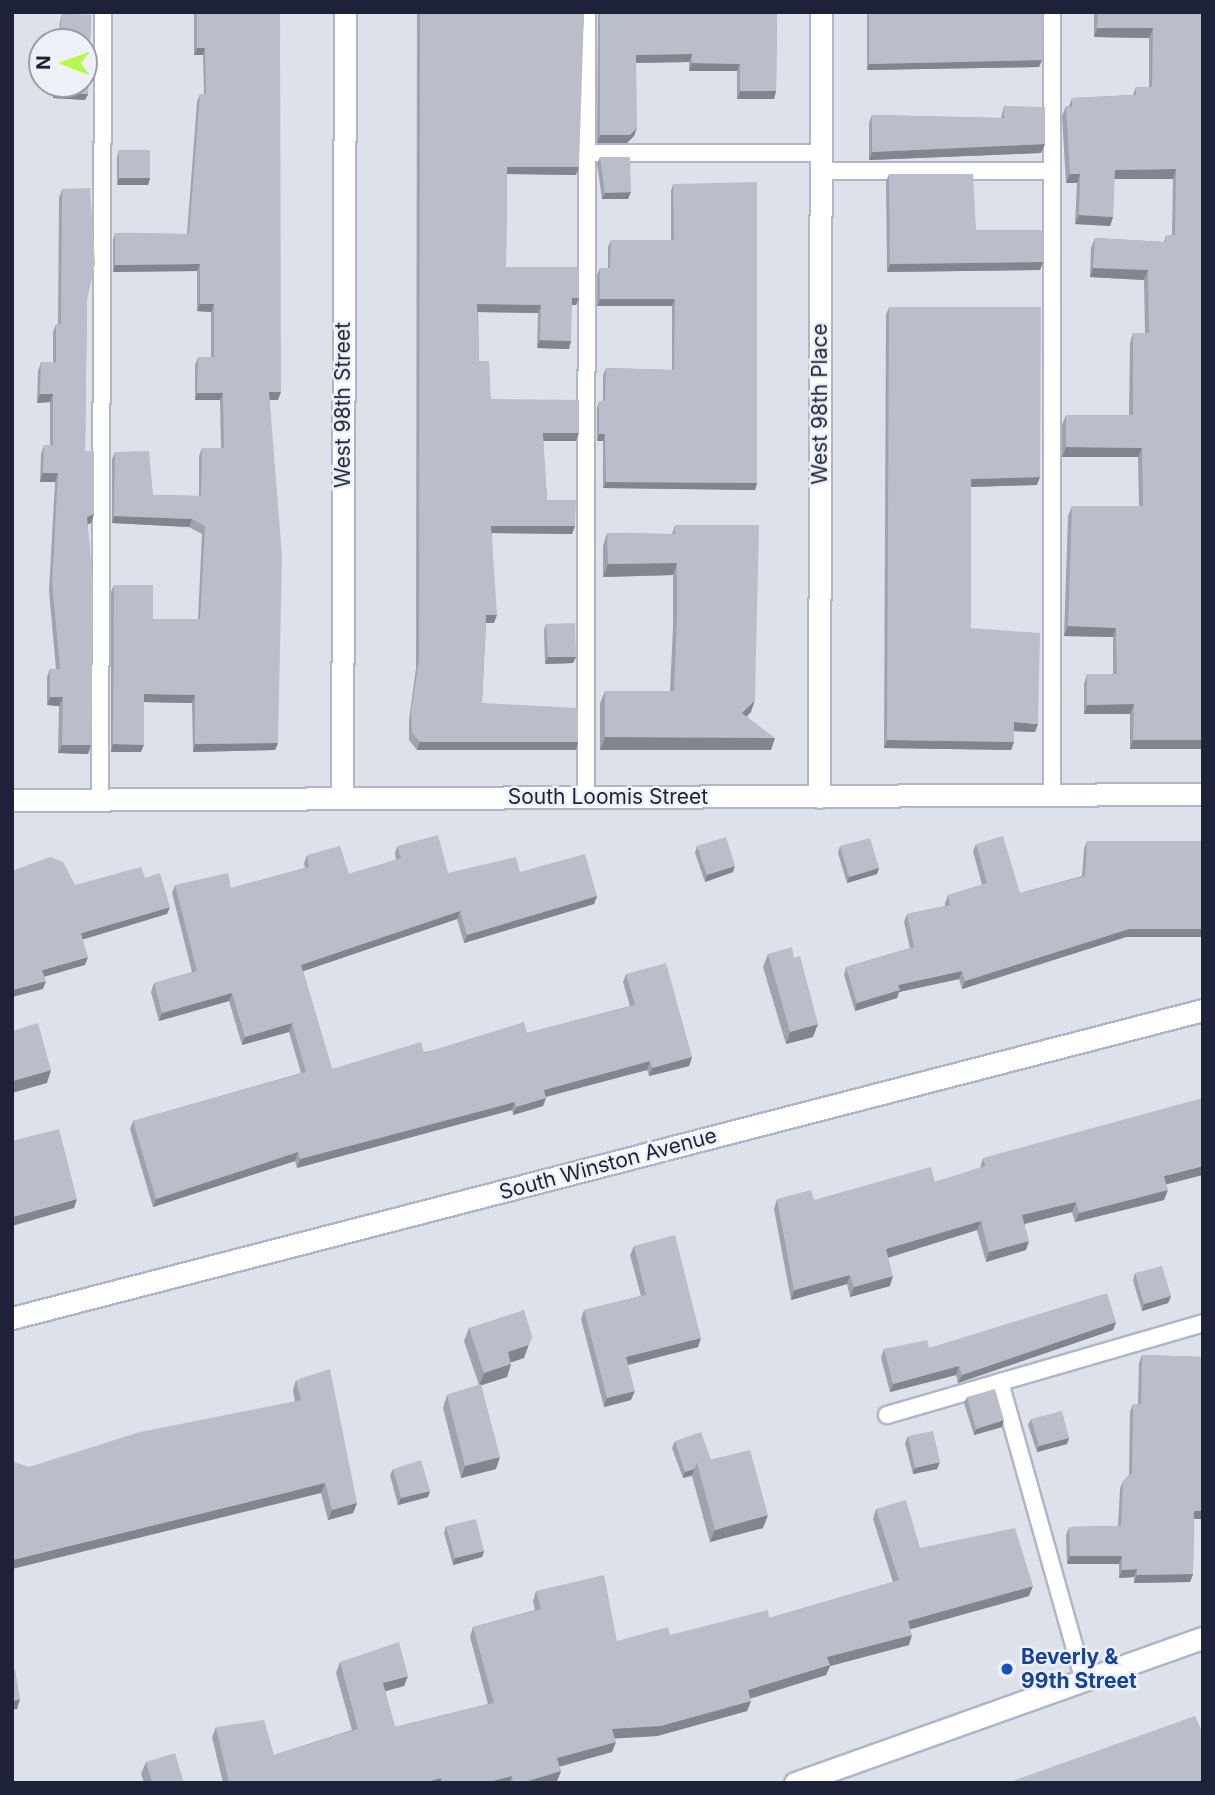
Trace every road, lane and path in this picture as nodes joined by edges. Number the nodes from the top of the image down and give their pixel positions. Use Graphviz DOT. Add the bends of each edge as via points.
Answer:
graph roads {
  1 [pos="103,12"];
  2 [pos="345,12"];
  3 [pos="587,12"];
  4 [pos="821,12"];
  5 [pos="1052,12"];
  6 [pos="586,153"];
  7 [pos="820,162"];
  8 [pos="1051,171"];
  9 [pos="1052,793"];
  10 [pos="1203,794"];
  11 [pos="586,797"];
  12 [pos="818,797"];
  13 [pos="342,798"];
  14 [pos="100,799"];
  15 [pos="12,800"];
  16 [pos="1203,1010"];
  17 [pos="12,1318"];
  18 [pos="1203,1323"];
  19 [pos="1000,1382"];
  20 [pos="887,1415"];
  21 [pos="1203,1638"];
  22 [pos="1084,1679"];
  23 [pos="795,1783"];
  1 -- 14 [label="lane"];
  2 -- 13 [label="street, West 98th Street"];
  3 -- 6 [label="lane"];
  4 -- 7 [label="street, West 98th Place"];
  5 -- 8 [label="lane"];
  6 -- 7 [label="lane"];
  6 -- 11 [label="lane"];
  7 -- 8 [label="lane"];
  7 -- 12 [label="street, West 98th Place"];
  8 -- 9 [label="lane"];
  9 -- 10 [label="street, South Loomis Street"];
  9 -- 12 [label="street, South Loomis Street"];
  11 -- 12 [label="street, South Loomis Street"];
  11 -- 13 [label="street, South Loomis Street"];
  13 -- 14 [label="street, South Loomis Street"];
  14 -- 15 [label="street, South Loomis Street"];
  16 -- 17 [label="street, South Winston Avenue"];
  18 -- 19 [label="lane"];
  19 -- 20 [label="lane"];
  19 -- 22 [label="lane"];
  21 -- 22 [label="street"];
  22 -- 23 [label="street"];
}
